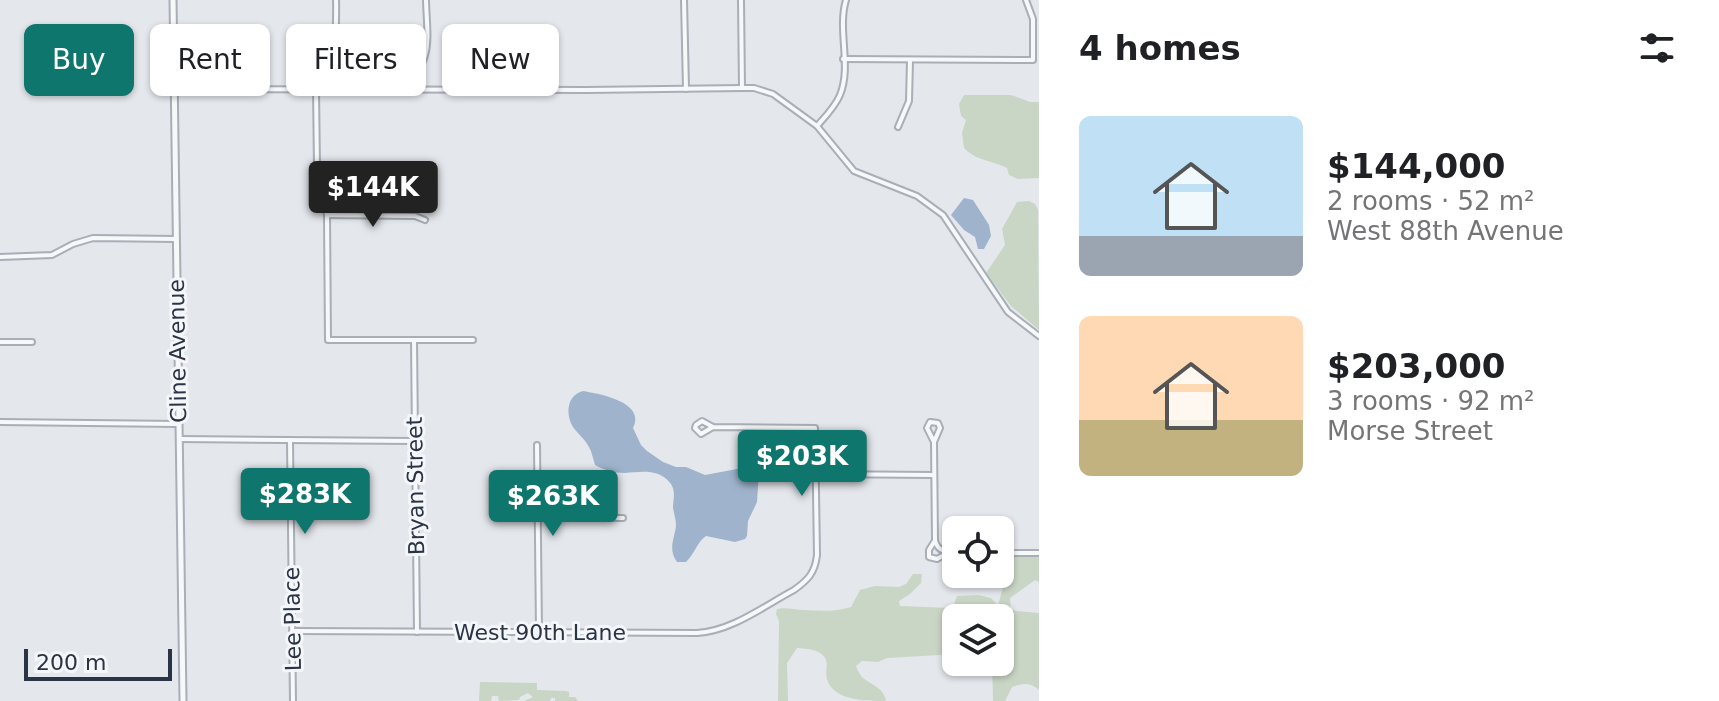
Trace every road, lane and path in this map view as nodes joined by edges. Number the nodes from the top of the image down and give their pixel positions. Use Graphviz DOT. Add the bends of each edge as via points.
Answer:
graph roads {
  1 [pos="173,0"];
  2 [pos="336,0"];
  3 [pos="426,0"];
  4 [pos="684,0"];
  5 [pos="741,0"];
  6 [pos="846,0"];
  7 [pos="1026,0"];
  8 [pos="173,24"];
  9 [pos="336,24"];
  10 [pos="426,50"];
  11 [pos="843,59"];
  12 [pos="910,60"];
  13 [pos="742,88"];
  14 [pos="686,89"];
  15 [pos="426,90"];
  16 [pos="174,96"];
  17 [pos="316,96"];
  18 [pos="817,126"];
  19 [pos="898,127"];
  20 [pos="327,215"];
  21 [pos="425,220"];
  22 [pos="176,239"];
  23 [pos="0,257"];
  24 [pos="1039,336"];
  25 [pos="414,340"];
  26 [pos="473,340"];
  27 [pos="0,342"];
  28 [pos="32,342"];
  29 [pos="0,422"];
  30 [pos="178,424"];
  31 [pos="713,427"];
  32 [pos="179,439"];
  33 [pos="290,440"];
  34 [pos="414,441"];
  35 [pos="934,442"];
  36 [pos="537,445"];
  37 [pos="816,474"];
  38 [pos="934,475"];
  39 [pos="538,517"];
  40 [pos="623,518"];
  41 [pos="935,540"];
  42 [pos="942,550"];
  43 [pos="1014,553"];
  44 [pos="1039,553"];
  45 [pos="942,556"];
  46 [pos="293,631"];
  47 [pos="417,632"];
  48 [pos="539,632"];
  49 [pos="183,701"];
  50 [pos="293,701"];
  1 -- 8 [label="street, Cline Avenue"];
  2 -- 9 [label="street"];
  3 -- 10 [label="street"];
  4 -- 14 [label="street"];
  5 -- 13 [label="street"];
  6 -- 11 [label="street"];
  7 -- 12 [label="street" via="1033,19 1033,60"];
  11 -- 12 [label="street"];
  11 -- 18 [label="street" via="841,92"];
  12 -- 19 [label="street" via="909,101"];
  13 -- 14 [label="street"];
  13 -- 18 [label="street" via="773,94"];
  14 -- 15 [label="street"];
  16 -- 22 [label="street, Cline Avenue"];
  17 -- 20 [label="street" via="317,167"];
  18 -- 24 [label="street" via="854,171 917,196 943,215 1008,312"];
  20 -- 21 [label="street"];
  20 -- 25 [label="street" via="328,340"];
  22 -- 23 [label="street" via="93,238 52,255"];
  22 -- 30 [label="street, Cline Avenue"];
  25 -- 26 [label="street"];
  25 -- 34 [label="street, Bryan Street"];
  27 -- 28 [label="street"];
  29 -- 30 [label="street"];
  30 -- 32 [label="street, Cline Avenue"];
  31 -- 37 [label="street, West 90th Lane" via="815,428"];
  32 -- 33 [label="street"];
  32 -- 49 [label="street, Cline Avenue"];
  33 -- 34 [label="street"];
  33 -- 46 [label="street, Lee Place"];
  34 -- 47 [label="street, Bryan Street"];
  35 -- 35 [label="street" via="927,428 934,421 940,426"];
  35 -- 38 [label="street"];
  36 -- 39 [label="street"];
  37 -- 38 [label="street"];
  37 -- 48 [label="street, West 90th Lane" via="815,568 804,583 779,598 713,632"];
  38 -- 41 [label="street"];
  39 -- 40 [label="street"];
  39 -- 48 [label="street"];
  41 -- 42 [label="street"];
  41 -- 45 [label="street" via="928,554 932,559"];
  43 -- 44 [label="street"];
  46 -- 47 [label="street, West 90th Lane"];
  46 -- 50 [label="street, Lee Place"];
  47 -- 48 [label="street, West 90th Lane"];
}
